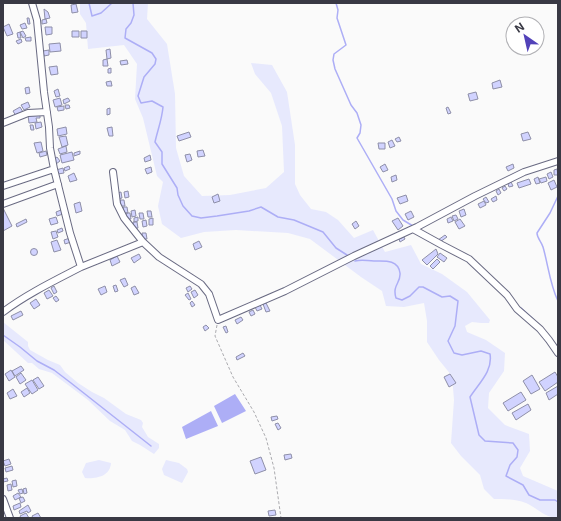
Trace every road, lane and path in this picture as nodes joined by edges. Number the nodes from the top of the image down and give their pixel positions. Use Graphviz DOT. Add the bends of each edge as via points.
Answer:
graph roads {
  1 [pos="32,3"];
  2 [pos="47,112"];
  3 [pos="3,123"];
  4 [pos="558,161"];
  5 [pos="54,169"];
  6 [pos="113,172"];
  7 [pos="58,184"];
  8 [pos="3,186"];
  9 [pos="3,204"];
  10 [pos="413,229"];
  11 [pos="143,242"];
  12 [pos="81,267"];
  13 [pos="3,312"];
  14 [pos="218,320"];
  15 [pos="558,353"];
  16 [pos="3,499"];
  17 [pos="10,518"];
  18 [pos="281,518"];
  1 -- 2 [label="street" via="37,20"];
  2 -- 3 [label="street" via="28,113"];
  2 -- 5 [label="street"];
  4 -- 10 [label="street" via="524,172"];
  5 -- 7 [label="street"];
  5 -- 8 [label="street"];
  6 -- 11 [label="street" via="117,204 124,218"];
  7 -- 9 [label="street"];
  7 -- 12 [label="street"];
  10 -- 14 [label="street"];
  10 -- 15 [label="street" via="469,259 544,334"];
  11 -- 12 [label="street"];
  11 -- 14 [label="street" via="159,257 201,284 209,294"];
  12 -- 13 [label="street" via="40,288"];
  14 -- 18 [label="path" via="215,336 266,438 274,468"];
  16 -- 17 [label="street"];
}
